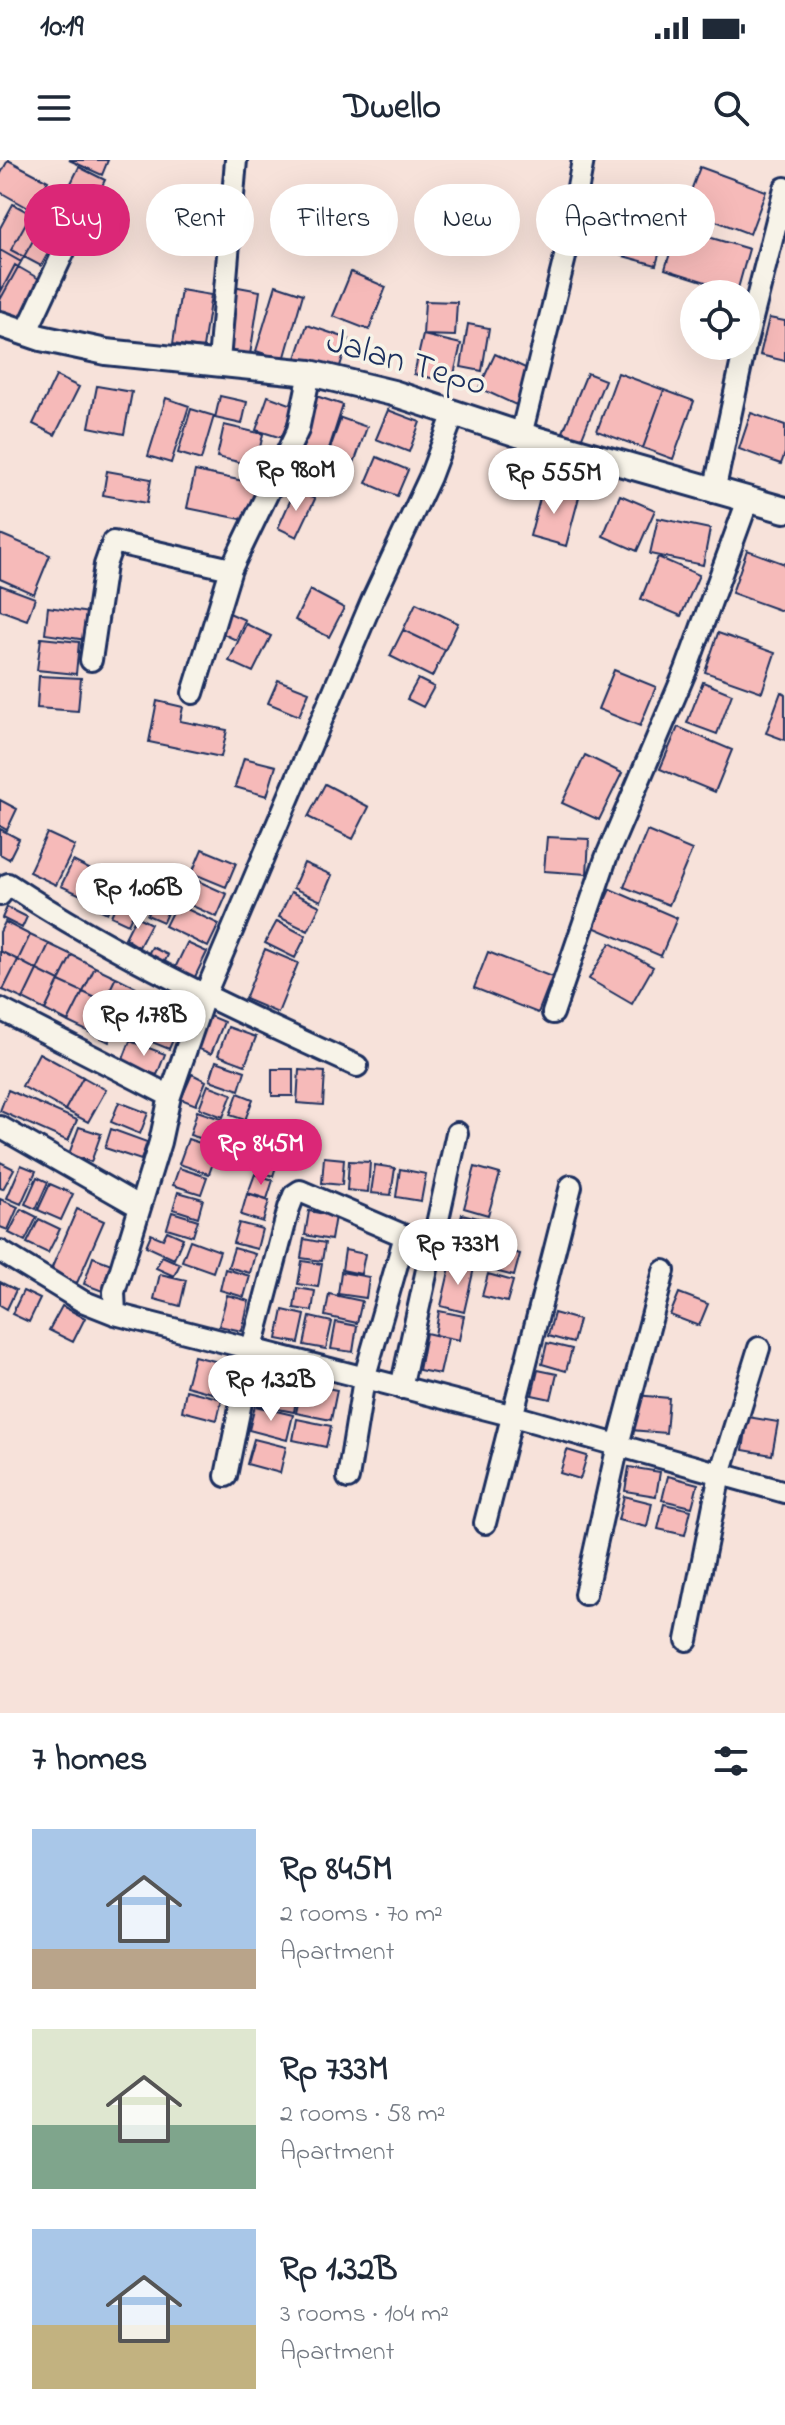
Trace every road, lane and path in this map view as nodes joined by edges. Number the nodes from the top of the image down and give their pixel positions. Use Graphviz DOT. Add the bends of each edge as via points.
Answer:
graph roads {
  1 [pos="236,160"];
  2 [pos="583,160"];
  3 [pos="785,188"];
  4 [pos="62,256"];
  5 [pos="760,288"];
  6 [pos="0,324"];
  7 [pos="26,333"];
  8 [pos="743,360"];
  9 [pos="219,361"];
  10 [pos="310,373"];
  11 [pos="454,413"];
  12 [pos="521,435"];
  13 [pos="714,492"];
  14 [pos="748,500"];
  15 [pos="785,510"];
  16 [pos="231,569"];
  17 [pos="91,660"];
  18 [pos="193,693"];
  19 [pos="0,895"];
  20 [pos="204,997"];
  21 [pos="0,1009"];
  22 [pos="553,1013"];
  23 [pos="357,1066"];
  24 [pos="170,1096"];
  25 [pos="0,1127"];
  26 [pos="457,1133"];
  27 [pos="571,1186"];
  28 [pos="140,1207"];
  29 [pos="0,1251"];
  30 [pos="664,1271"];
  31 [pos="115,1314"];
  32 [pos="252,1348"];
  33 [pos="759,1348"];
  34 [pos="364,1379"];
  35 [pos="401,1388"];
  36 [pos="510,1415"];
  37 [pos="618,1445"];
  38 [pos="720,1474"];
  39 [pos="226,1476"];
  40 [pos="348,1478"];
  41 [pos="785,1492"];
  42 [pos="485,1523"];
  43 [pos="585,1594"];
  44 [pos="687,1640"];
  1 -- 9 [label="street"];
  2 -- 12 [label="street"];
  3 -- 5 [label="street"];
  4 -- 7 [label="street"];
  6 -- 7 [label="street, Jalan Tepo"];
  7 -- 9 [label="street, Jalan Tepo" via="106,352"];
  8 -- 13 [label="street"];
  9 -- 10 [label="street, Jalan Tepo"];
  10 -- 11 [label="street, Jalan Tepo"];
  10 -- 16 [label="street" via="298,430"];
  11 -- 12 [label="street, Jalan Tepo"];
  11 -- 20 [label="street"];
  12 -- 13 [label="street, Jalan Tepo"];
  13 -- 14 [label="street, Jalan Tepo"];
  14 -- 15 [label="street, Jalan Tepo"];
  14 -- 22 [label="street" via="686,670 606,858"];
  16 -- 17 [label="street" via="113,542"];
  16 -- 18 [label="street"];
  19 -- 20 [label="street" via="8,884"];
  20 -- 23 [label="street"];
  20 -- 24 [label="street"];
  21 -- 24 [label="street"];
  24 -- 28 [label="street"];
  25 -- 28 [label="street"];
  26 -- 35 [label="street"];
  27 -- 36 [label="street"];
  28 -- 31 [label="street" via="114,1292"];
  29 -- 31 [label="street" via="82,1301"];
  30 -- 37 [label="street"];
  31 -- 32 [label="street"];
  32 -- 34 [label="street"];
  32 -- 34 [label="street" via="289,1208 300,1191 405,1236"];
  32 -- 39 [label="street"];
  33 -- 38 [label="street"];
  34 -- 35 [label="street"];
  34 -- 40 [label="street"];
  35 -- 36 [label="street"];
  36 -- 37 [label="street"];
  36 -- 42 [label="street"];
  37 -- 38 [label="street"];
  37 -- 43 [label="street"];
  38 -- 41 [label="street"];
  38 -- 44 [label="street"];
}
